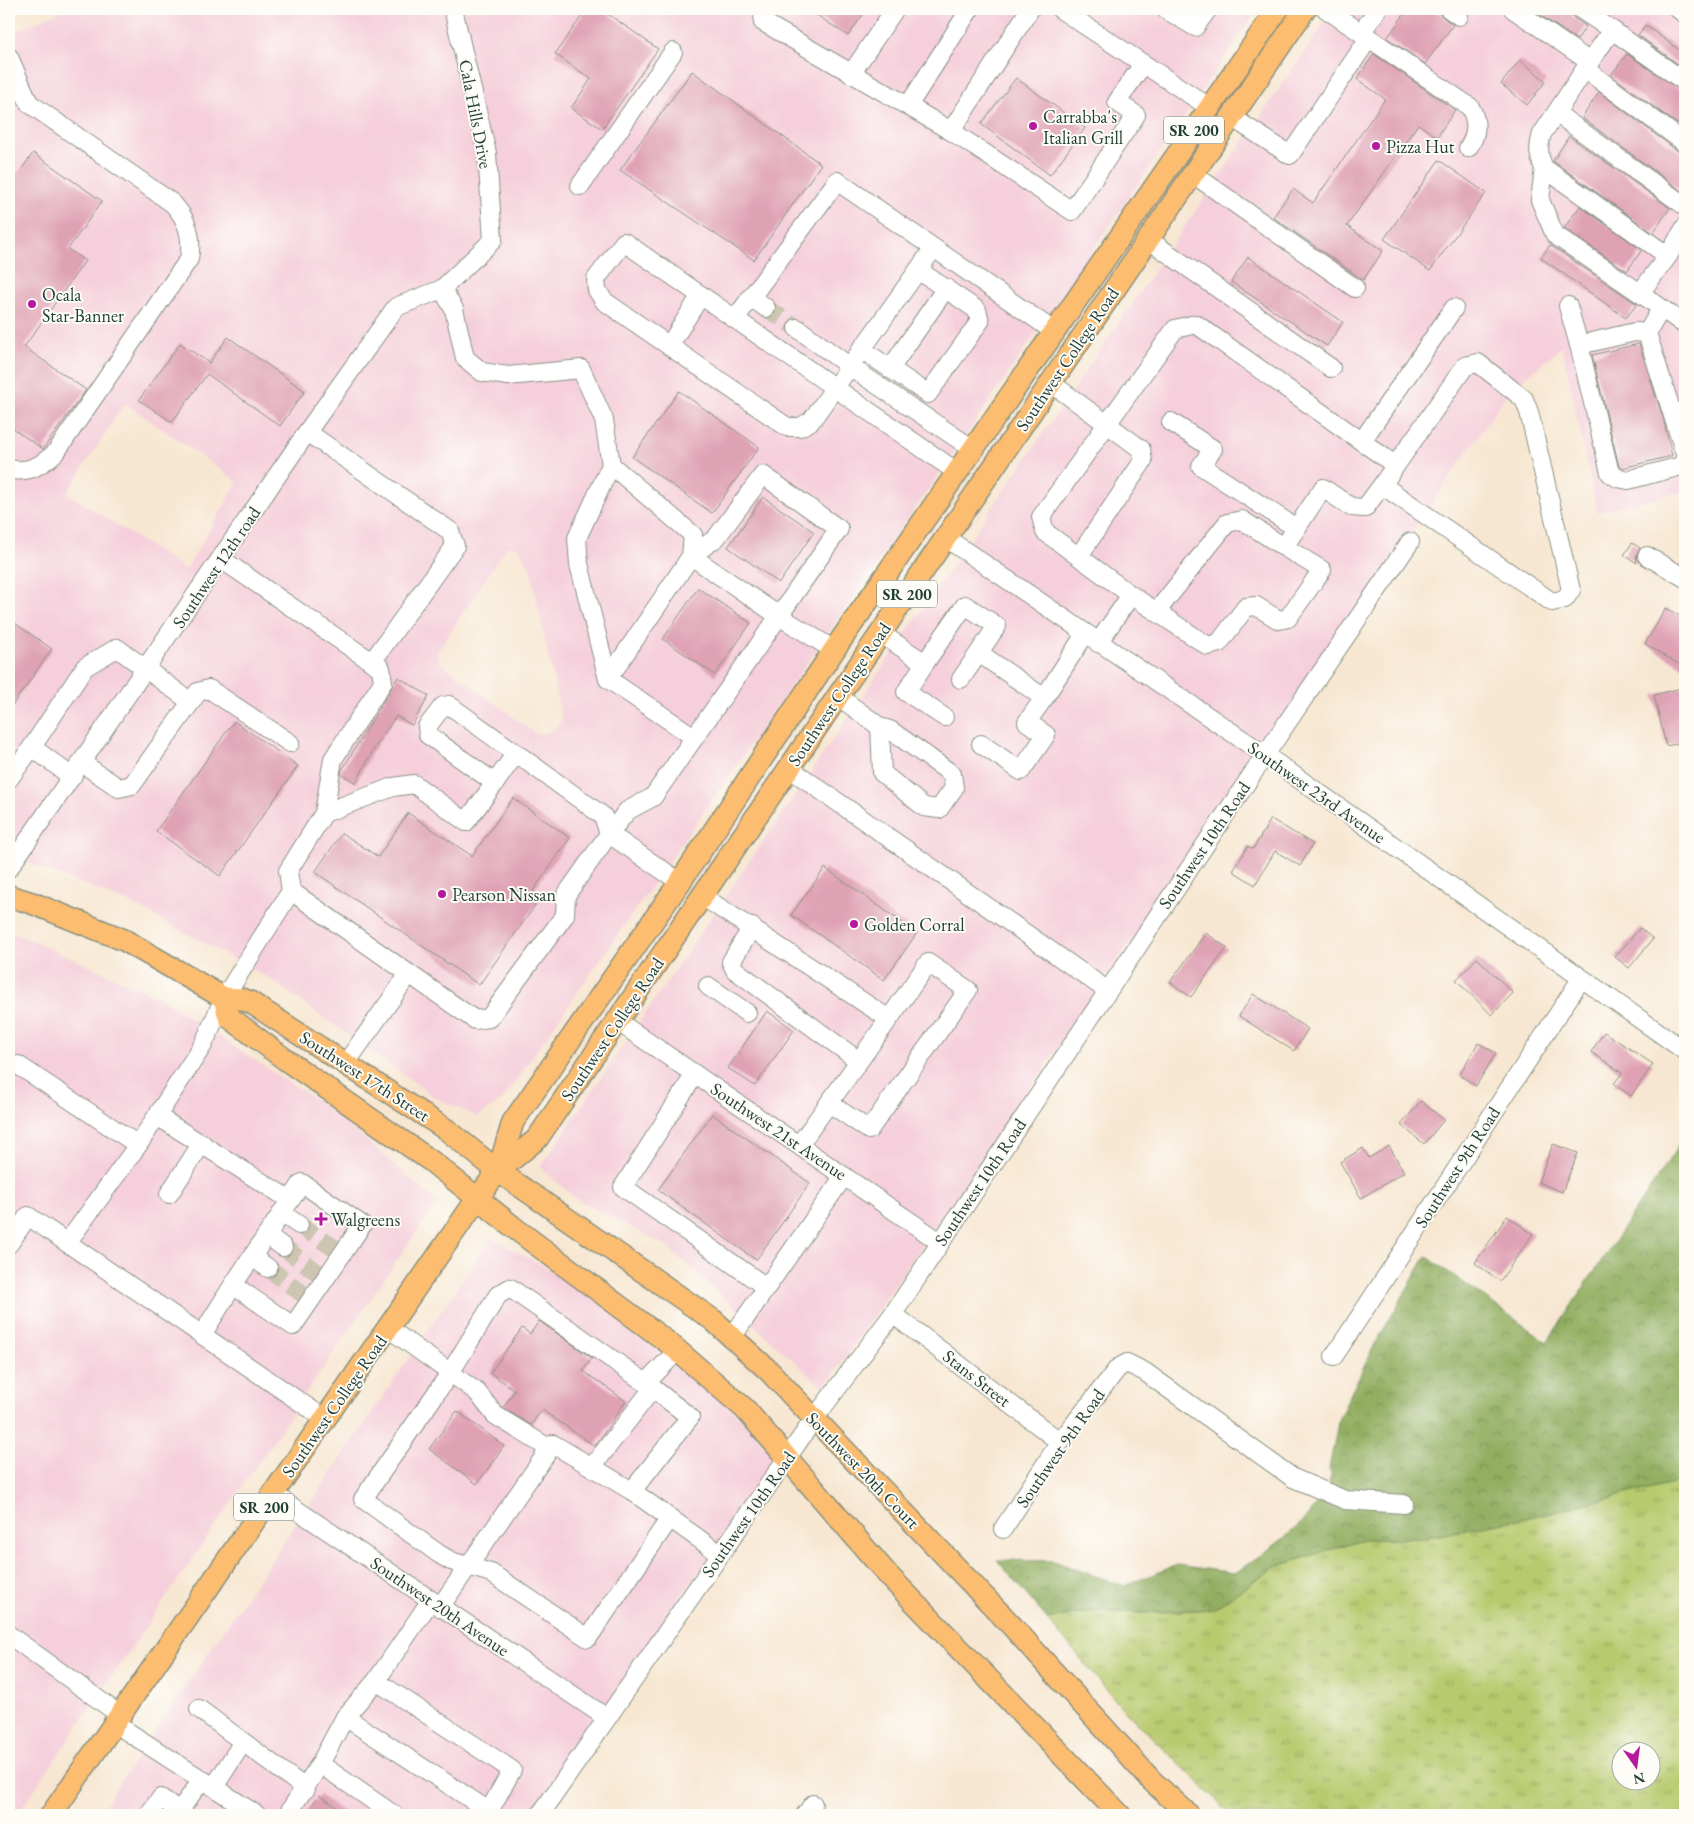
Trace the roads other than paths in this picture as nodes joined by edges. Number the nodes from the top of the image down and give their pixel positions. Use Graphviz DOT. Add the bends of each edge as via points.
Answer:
graph roads {
  1 [pos="453,9"];
  2 [pos="764,9"];
  3 [pos="895,9"];
  4 [pos="970,9"];
  5 [pos="1030,9"];
  6 [pos="1060,9"];
  7 [pos="1165,9"];
  8 [pos="1208,9"];
  9 [pos="1278,9"];
  10 [pos="1305,9"];
  11 [pos="1326,9"];
  12 [pos="1378,9"];
  13 [pos="1513,9"];
  14 [pos="1580,9"];
  15 [pos="1678,9"];
  16 [pos="1685,14"];
  17 [pos="1612,30"];
  18 [pos="1365,35"];
  19 [pos="673,52"];
  20 [pos="9,57"];
  21 [pos="1143,64"];
  22 [pos="1588,65"];
  23 [pos="852,74"];
  24 [pos="1685,82"];
  25 [pos="908,106"];
  26 [pos="1210,108"];
  27 [pos="1556,113"];
  28 [pos="1233,118"];
  29 [pos="951,131"];
  30 [pos="1683,137"];
  31 [pos="1468,148"];
  32 [pos="1544,168"];
  33 [pos="1193,174"];
  34 [pos="580,186"];
  35 [pos="1685,206"];
  36 [pos="1685,227"];
  37 [pos="1149,240"];
  38 [pos="933,249"];
  39 [pos="1668,256"];
  40 [pos="918,270"];
  41 [pos="946,288"];
  42 [pos="1355,288"];
  43 [pos="442,289"];
  44 [pos="1640,293"];
  45 [pos="701,295"];
  46 [pos="751,297"];
  47 [pos="1568,306"];
  48 [pos="766,308"];
  49 [pos="1454,308"];
  50 [pos="1661,309"];
  51 [pos="735,319"];
  52 [pos="1685,325"];
  53 [pos="797,328"];
  54 [pos="1055,332"];
  55 [pos="1647,333"];
  56 [pos="1579,345"];
  57 [pos="668,346"];
  58 [pos="861,349"];
  59 [pos="849,366"];
  60 [pos="1331,368"];
  61 [pos="890,369"];
  62 [pos="1051,383"];
  63 [pos="834,387"];
  64 [pos="1171,422"];
  65 [pos="1107,424"];
  66 [pos="307,432"];
  67 [pos="1362,442"];
  68 [pos="973,448"];
  69 [pos="1685,454"];
  70 [pos="611,465"];
  71 [pos="1395,465"];
  72 [pos="1685,465"];
  73 [pos="9,469"];
  74 [pos="957,472"];
  75 [pos="1382,485"];
  76 [pos="1296,528"];
  77 [pos="946,538"];
  78 [pos="1410,542"];
  79 [pos="1284,546"];
  80 [pos="691,556"];
  81 [pos="1078,556"];
  82 [pos="1647,556"];
  83 [pos="222,559"];
  84 [pos="1685,578"];
  85 [pos="1131,595"];
  86 [pos="1157,612"];
  87 [pos="779,616"];
  88 [pos="880,633"];
  89 [pos="1092,638"];
  90 [pos="834,650"];
  91 [pos="979,653"];
  92 [pos="372,662"];
  93 [pos="926,663"];
  94 [pos="146,669"];
  95 [pos="608,679"];
  96 [pos="961,679"];
  97 [pos="838,696"];
  98 [pos="1044,698"];
  99 [pos="190,702"];
  100 [pos="944,717"];
  101 [pos="880,726"];
  102 [pos="694,737"];
  103 [pos="290,743"];
  104 [pos="980,744"];
  105 [pos="32,747"];
  106 [pos="516,753"];
  107 [pos="1265,755"];
  108 [pos="788,768"];
  109 [pos="77,770"];
  110 [pos="9,779"];
  111 [pos="494,783"];
  112 [pos="324,813"];
  113 [pos="609,834"];
  114 [pos="9,868"];
  115 [pos="680,882"];
  116 [pos="291,891"];
  117 [pos="9,896"];
  118 [pos="702,896"];
  119 [pos="752,927"];
  120 [pos="409,974"];
  121 [pos="1581,979"];
  122 [pos="708,986"];
  123 [pos="1108,991"];
  124 [pos="224,998"];
  125 [pos="747,1014"];
  126 [pos="889,1019"];
  127 [pos="617,1021"];
  128 [pos="1685,1051"];
  129 [pos="859,1061"];
  130 [pos="346,1063"];
  131 [pos="18,1065"];
  132 [pos="695,1074"];
  133 [pos="829,1103"];
  134 [pos="157,1116"];
  135 [pos="202,1143"];
  136 [pos="138,1145"];
  137 [pos="799,1145"];
  138 [pos="498,1171"];
  139 [pos="844,1176"];
  140 [pos="168,1194"];
  141 [pos="478,1199"];
  142 [pos="286,1207"];
  143 [pos="299,1225"];
  144 [pos="267,1235"];
  145 [pos="940,1242"];
  146 [pos="67,1243"];
  147 [pos="9,1244"];
  148 [pos="283,1247"];
  149 [pos="252,1257"];
  150 [pos="268,1268"];
  151 [pos="233,1285"];
  152 [pos="766,1288"];
  153 [pos="894,1314"];
  154 [pos="388,1328"];
  155 [pos="202,1335"];
  156 [pos="732,1337"];
  157 [pos="678,1350"];
  158 [pos="1334,1356"];
  159 [pos="450,1373"];
  160 [pos="649,1386"];
  161 [pos="325,1419"];
  162 [pos="814,1420"];
  163 [pos="1060,1442"];
  164 [pos="550,1449"];
  165 [pos="787,1458"];
  166 [pos="592,1467"];
  167 [pos="632,1491"];
  168 [pos="273,1494"];
  169 [pos="1404,1504"];
  170 [pos="670,1518"];
  171 [pos="1003,1529"];
  172 [pos="720,1554"];
  173 [pos="468,1566"];
  174 [pos="436,1604"];
  175 [pos="9,1635"];
  176 [pos="376,1681"];
  177 [pos="198,1709"];
  178 [pos="345,1717"];
  179 [pos="607,1718"];
  180 [pos="117,1719"];
  181 [pos="243,1742"];
  182 [pos="320,1764"];
  183 [pos="208,1784"];
  184 [pos="306,1789"];
  185 [pos="182,1813"];
  186 [pos="487,1813"];
  187 [pos="51,1815"];
  188 [pos="148,1815"];
  189 [pos="257,1815"];
  190 [pos="287,1815"];
  191 [pos="394,1815"];
  192 [pos="540,1815"];
  193 [pos="1120,1815"];
  194 [pos="1189,1815"];
  1 -- 43 [label="street, Cala Hills Drive" via="487,153 492,240"];
  2 -- 23 [label="street" via="764,22"];
  3 -- 23 [label="street"];
  4 -- 25 [label="street"];
  5 -- 29 [label="street"];
  6 -- 21 [label="street"];
  7 -- 8 [label="street" via="1195,27"];
  9 -- 26 [label="main road, Southwest College Road / SR 200"];
  10 -- 28 [label="main road, Southwest College Road / SR 200"];
  11 -- 18 [label="street"];
  12 -- 18 [label="street"];
  13 -- 22 [label="street"];
  14 -- 17 [label="street"];
  15 -- 16 [label="street"];
  17 -- 22 [label="street"];
  17 -- 24 [label="street"];
  18 -- 28 [label="street" via="1290,156"];
  18 -- 31 [label="street" via="1470,107 1476,126"];
  19 -- 34 [label="street"];
  20 -- 73 [label="street" via="29,103 172,203 186,221 191,245 189,259 56,452 33,468"];
  21 -- 26 [label="street"];
  21 -- 29 [label="street" via="1117,102 1136,115 1072,211"];
  22 -- 27 [label="street"];
  22 -- 30 [label="street"];
  23 -- 25 [label="street"];
  25 -- 29 [label="street"];
  26 -- 54 [label="main road, Southwest College Road / SR 200"];
  27 -- 32 [label="street" via="1538,146"];
  27 -- 35 [label="street"];
  28 -- 33 [label="main road, Southwest College Road / SR 200"];
  32 -- 39 [label="street"];
  32 -- 44 [label="street" via="1540,200 1555,235"];
  33 -- 37 [label="main road, Southwest College Road / SR 200"];
  33 -- 42 [label="street"];
  36 -- 39 [label="street"];
  37 -- 60 [label="street"];
  37 -- 62 [label="main road, Southwest College Road / SR 200"];
  38 -- 40 [label="street"];
  38 -- 46 [label="street" via="836,182"];
  38 -- 54 [label="street"];
  39 -- 44 [label="street"];
  40 -- 41 [label="street"];
  40 -- 58 [label="street"];
  41 -- 61 [label="street"];
  41 -- 61 [label="street" via="977,310 980,321 928,394"];
  43 -- 66 [label="street, Southwest 12th road" via="396,307"];
  43 -- 70 [label="street" via="454,309 465,358 482,372 508,376 581,369 604,420"];
  44 -- 50 [label="street"];
  45 -- 51 [label="street"];
  45 -- 57 [label="street"];
  45 -- 57 [label="street" via="624,242 596,279 597,290 604,301"];
  46 -- 48 [label="street"];
  46 -- 51 [label="street"];
  47 -- 56 [label="street"];
  49 -- 67 [label="street"];
  50 -- 52 [label="street"];
  50 -- 55 [label="street"];
  51 -- 63 [label="street"];
  53 -- 59 [label="street"];
  54 -- 68 [label="main road, Southwest College Road / SR 200"];
  55 -- 56 [label="street" via="1634,332"];
  55 -- 69 [label="street"];
  56 -- 72 [label="street" via="1610,473 1628,480"];
  57 -- 63 [label="street" via="787,427 800,427 811,421"];
  58 -- 59 [label="street"];
  58 -- 61 [label="street"];
  59 -- 63 [label="street"];
  59 -- 68 [label="street"];
  62 -- 65 [label="street"];
  62 -- 77 [label="main road, Southwest College Road / SR 200"];
  63 -- 74 [label="street"];
  64 -- 76 [label="street" via="1213,449 1201,466"];
  65 -- 67 [label="street" via="1175,329 1196,324"];
  65 -- 81 [label="street" via="1141,449 1144,460"];
  65 -- 81 [label="street" via="1041,518 1045,532"];
  66 -- 83 [label="street, Southwest 12th road"];
  66 -- 92 [label="street" via="450,531 455,546"];
  67 -- 71 [label="street"];
  68 -- 74 [label="main road, Southwest College Road / SR 200"];
  70 -- 80 [label="street" via="693,535"];
  70 -- 95 [label="street" via="577,538 579,564"];
  71 -- 75 [label="street"];
  71 -- 75 [label="street" via="1465,366 1478,363 1524,399 1530,412 1571,590 1565,599 1552,602"];
  74 -- 90 [label="main road, Southwest College Road / SR 200"];
  75 -- 76 [label="street" via="1365,508 1351,507 1323,488"];
  76 -- 79 [label="street"];
  77 -- 88 [label="main road, Southwest College Road / SR 200"];
  77 -- 89 [label="street, Southwest 23rd Avenue"];
  78 -- 107 [label="street, Southwest 10th Road"];
  79 -- 86 [label="street" via="1242,520 1227,523"];
  79 -- 86 [label="street" via="1322,570 1288,618 1279,620 1256,606 1246,607 1219,644 1208,646"];
  80 -- 87 [label="street"];
  80 -- 87 [label="street" via="716,538 763,476 839,529"];
  80 -- 95 [label="street"];
  81 -- 85 [label="street"];
  82 -- 84 [label="street"];
  83 -- 92 [label="street"];
  83 -- 94 [label="street, Southwest 12th road"];
  85 -- 86 [label="street"];
  85 -- 89 [label="street"];
  87 -- 90 [label="street"];
  87 -- 102 [label="street"];
  88 -- 93 [label="street"];
  88 -- 97 [label="main road, Southwest College Road / SR 200"];
  89 -- 98 [label="street"];
  89 -- 107 [label="street, Southwest 23rd Avenue"];
  90 -- 115 [label="main road, Southwest College Road / SR 200"];
  91 -- 93 [label="street" via="997,626 965,604"];
  91 -- 96 [label="street"];
  91 -- 98 [label="street"];
  92 -- 112 [label="street" via="381,668 383,682 333,759"];
  93 -- 100 [label="street" via="906,692"];
  94 -- 99 [label="street"];
  94 -- 105 [label="street" via="117,648 85,667"];
  94 -- 109 [label="street, Southwest 12th road"];
  95 -- 102 [label="street"];
  97 -- 101 [label="street"];
  97 -- 108 [label="main road, Southwest College Road / SR 200"];
  98 -- 104 [label="street" via="1027,722 1046,736 1021,771"];
  99 -- 103 [label="street" via="198,692 209,689"];
  99 -- 109 [label="street" via="132,785 119,788"];
  101 -- 101 [label="street" via="882,773 924,807 939,809 954,788 952,774"];
  102 -- 113 [label="street" via="653,796 627,811"];
  105 -- 109 [label="street"];
  105 -- 110 [label="street"];
  106 -- 111 [label="street"];
  106 -- 111 [label="street" via="449,705 443,706 428,727 428,735"];
  106 -- 113 [label="street" via="603,816"];
  107 -- 121 [label="street, Southwest 23rd Avenue"];
  107 -- 123 [label="street, Southwest 10th Road"];
  108 -- 118 [label="main road, Southwest College Road / SR 200"];
  108 -- 123 [label="street"];
  109 -- 114 [label="street, Southwest 12th road"];
  111 -- 112 [label="street" via="466,822 414,784 393,787"];
  112 -- 116 [label="street" via="288,871"];
  113 -- 115 [label="street"];
  113 -- 120 [label="street" via="566,895 565,915 489,1018 475,1020"];
  115 -- 138 [label="main road, Southwest College Road / SR 200" via="513,1122"];
  116 -- 120 [label="street"];
  116 -- 124 [label="street"];
  117 -- 124 [label="main road, Southwest 17th Street" via="124,940"];
  118 -- 119 [label="street"];
  118 -- 127 [label="main road, Southwest College Road / SR 200"];
  119 -- 126 [label="street"];
  119 -- 129 [label="street" via="731,962 735,970"];
  120 -- 130 [label="street"];
  121 -- 128 [label="street, Southwest 23rd Avenue"];
  121 -- 158 [label="street, Southwest 9th Road"];
  122 -- 125 [label="street"];
  123 -- 145 [label="street, Southwest 10th Road"];
  124 -- 130 [label="main road, Southwest 17th Street" via="250,1002"];
  124 -- 134 [label="street" via="203,1045"];
  124 -- 141 [label="main road, Southwest 17th Street" via="229,1017 431,1161"];
  126 -- 129 [label="street"];
  126 -- 133 [label="street" via="928,963 968,990 869,1130"];
  127 -- 132 [label="street, Southwest 21st Avenue"];
  127 -- 138 [label="main road, Southwest College Road / SR 200" via="537,1139"];
  129 -- 133 [label="street"];
  130 -- 138 [label="main road, Southwest 17th Street" via="447,1130"];
  131 -- 136 [label="street"];
  132 -- 137 [label="street, Southwest 21st Avenue"];
  132 -- 152 [label="street" via="624,1187"];
  133 -- 137 [label="street"];
  134 -- 135 [label="street"];
  134 -- 136 [label="street"];
  135 -- 140 [label="street"];
  135 -- 142 [label="street"];
  136 -- 146 [label="street"];
  137 -- 139 [label="street, Southwest 21st Avenue"];
  138 -- 141 [label="main road, Southwest College Road / SR 200"];
  138 -- 156 [label="main road, Southwest 20th Court" via="713,1320"];
  139 -- 145 [label="street, Southwest 21st Avenue"];
  139 -- 152 [label="street"];
  141 -- 154 [label="main road, Southwest College Road / SR 200"];
  141 -- 157 [label="main road"];
  142 -- 143 [label="street"];
  142 -- 144 [label="street"];
  142 -- 151 [label="street" via="302,1183 362,1225 338,1251 307,1296 293,1326"];
  144 -- 148 [label="street"];
  144 -- 149 [label="street"];
  145 -- 153 [label="street, Southwest 10th Road"];
  146 -- 147 [label="street" via="28,1216"];
  146 -- 155 [label="street"];
  149 -- 150 [label="street"];
  149 -- 151 [label="street"];
  151 -- 155 [label="street"];
  152 -- 156 [label="street"];
  153 -- 162 [label="street, Southwest 10th Road"];
  153 -- 163 [label="street, Stans Street"];
  154 -- 159 [label="street"];
  154 -- 161 [label="main road, Southwest College Road / SR 200"];
  155 -- 161 [label="street"];
  156 -- 162 [label="main road, Southwest 20th Court"];
  157 -- 160 [label="street"];
  157 -- 165 [label="main road" via="745,1409"];
  159 -- 160 [label="street" via="498,1296 510,1288"];
  159 -- 164 [label="street" via="477,1392 495,1415"];
  159 -- 173 [label="street" via="363,1499 439,1554"];
  160 -- 166 [label="street"];
  160 -- 167 [label="street" via="690,1417"];
  161 -- 168 [label="main road, Southwest College Road / SR 200"];
  162 -- 165 [label="street, Southwest 10th Road"];
  162 -- 194 [label="main road, Southwest 20th Court" via="1025,1641 1152,1780"];
  163 -- 169 [label="street, Southwest 9th Road" via="1118,1368 1127,1362 1293,1478 1346,1500"];
  163 -- 171 [label="street, Southwest 9th Road"];
  164 -- 166 [label="street" via="553,1444"];
  164 -- 173 [label="street"];
  165 -- 172 [label="street, Southwest 10th Road"];
  165 -- 193 [label="main road" via="888,1574"];
  166 -- 167 [label="street"];
  167 -- 170 [label="street"];
  168 -- 174 [label="street, Southwest 20th Avenue"];
  168 -- 180 [label="main road, Southwest College Road / SR 200"];
  170 -- 172 [label="street"];
  170 -- 173 [label="street" via="588,1638 492,1573"];
  172 -- 179 [label="street, Southwest 10th Road"];
  173 -- 174 [label="street"];
  174 -- 176 [label="street"];
  174 -- 179 [label="street, Southwest 20th Avenue"];
  175 -- 180 [label="street"];
  176 -- 178 [label="street"];
  176 -- 186 [label="street" via="512,1770"];
  177 -- 181 [label="street"];
  178 -- 182 [label="street"];
  178 -- 186 [label="street"];
  179 -- 192 [label="street, Southwest 10th Road"];
  180 -- 183 [label="street"];
  180 -- 187 [label="main road, Southwest College Road / SR 200"];
  181 -- 183 [label="street"];
  181 -- 184 [label="street"];
  182 -- 184 [label="street"];
  182 -- 191 [label="street"];
  183 -- 185 [label="street"];
  183 -- 189 [label="street"];
  184 -- 190 [label="street"];
  185 -- 188 [label="street" via="161,1798"];
}
